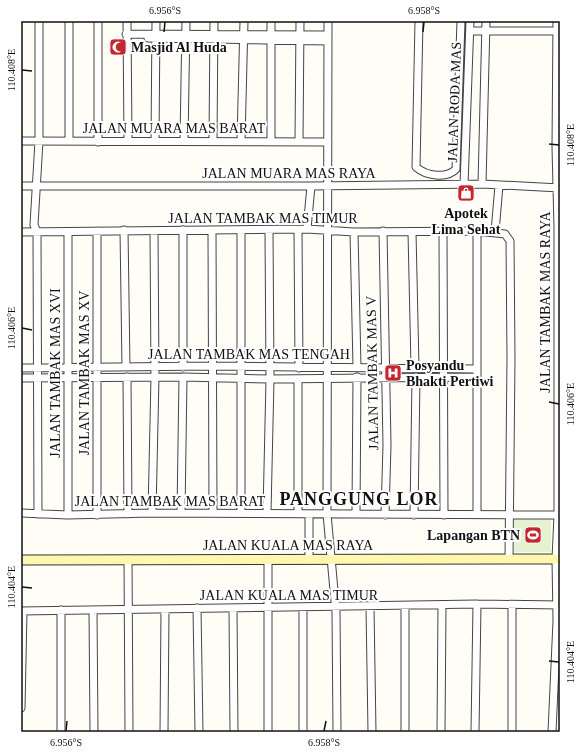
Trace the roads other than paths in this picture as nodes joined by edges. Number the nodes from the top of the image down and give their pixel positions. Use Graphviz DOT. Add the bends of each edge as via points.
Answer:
graph roads {
  1 [pos="40,21"];
  2 [pos="69,21"];
  3 [pos="98,21"];
  4 [pos="127,21"];
  5 [pos="156,21"];
  6 [pos="186,21"];
  7 [pos="214,21"];
  8 [pos="244,21"];
  9 [pos="271,21"];
  10 [pos="300,21"];
  11 [pos="328,21"];
  12 [pos="419,21"];
  13 [pos="461,21"];
  14 [pos="470,21"];
  15 [pos="486,21"];
  16 [pos="557,21"];
  17 [pos="486,30"];
  18 [pos="470,31"];
  19 [pos="557,31"];
  20 [pos="126,36"];
  21 [pos="155,36"];
  22 [pos="186,36"];
  23 [pos="214,36"];
  24 [pos="244,37"];
  25 [pos="300,37"];
  26 [pos="270,38"];
  27 [pos="328,38"];
  28 [pos="21,141"];
  29 [pos="39,141"];
  30 [pos="69,141"];
  31 [pos="128,141"];
  32 [pos="156,141"];
  33 [pos="184,141"];
  34 [pos="213,141"];
  35 [pos="241,141"];
  36 [pos="98,142"];
  37 [pos="272,142"];
  38 [pos="299,142"];
  39 [pos="328,142"];
  40 [pos="558,147"];
  41 [pos="482,184"];
  42 [pos="36,185"];
  43 [pos="464,185"];
  44 [pos="499,185"];
  45 [pos="21,186"];
  46 [pos="311,186"];
  47 [pos="328,186"];
  48 [pos="558,188"];
  49 [pos="559,227"];
  50 [pos="307,229"];
  51 [pos="124,230"];
  52 [pos="183,230"];
  53 [pos="212,230"];
  54 [pos="298,230"];
  55 [pos="97,231"];
  56 [pos="154,231"];
  57 [pos="241,231"];
  58 [pos="269,231"];
  59 [pos="327,231"];
  60 [pos="383,231"];
  61 [pos="443,231"];
  62 [pos="477,231"];
  63 [pos="21,232"];
  64 [pos="37,232"];
  65 [pos="68,232"];
  66 [pos="354,232"];
  67 [pos="412,232"];
  68 [pos="495,232"];
  69 [pos="212,366"];
  70 [pos="38,367"];
  71 [pos="126,367"];
  72 [pos="155,367"];
  73 [pos="183,367"];
  74 [pos="242,367"];
  75 [pos="270,367"];
  76 [pos="327,367"];
  77 [pos="357,367"];
  78 [pos="415,367"];
  79 [pos="21,368"];
  80 [pos="68,368"];
  81 [pos="97,368"];
  82 [pos="299,368"];
  83 [pos="385,368"];
  84 [pos="444,368"];
  85 [pos="476,373"];
  86 [pos="444,376"];
  87 [pos="38,377"];
  88 [pos="68,377"];
  89 [pos="127,377"];
  90 [pos="155,377"];
  91 [pos="183,377"];
  92 [pos="212,377"];
  93 [pos="242,377"];
  94 [pos="357,377"];
  95 [pos="385,377"];
  96 [pos="416,377"];
  97 [pos="21,378"];
  98 [pos="96,378"];
  99 [pos="327,378"];
  100 [pos="270,379"];
  101 [pos="298,379"];
  102 [pos="21,513"];
  103 [pos="152,513"];
  104 [pos="181,513"];
  105 [pos="213,513"];
  106 [pos="241,513"];
  107 [pos="267,513"];
  108 [pos="298,513"];
  109 [pos="38,514"];
  110 [pos="97,514"];
  111 [pos="128,514"];
  112 [pos="309,514"];
  113 [pos="327,514"];
  114 [pos="356,514"];
  115 [pos="477,514"];
  116 [pos="68,515"];
  117 [pos="385,515"];
  118 [pos="414,515"];
  119 [pos="444,515"];
  120 [pos="509,515"];
  121 [pos="559,515"];
  122 [pos="128,559"];
  123 [pos="309,559"];
  124 [pos="332,559"];
  125 [pos="509,559"];
  126 [pos="558,559"];
  127 [pos="21,560"];
  128 [pos="268,560"];
  129 [pos="477,604"];
  130 [pos="558,605"];
  131 [pos="335,606"];
  132 [pos="442,606"];
  133 [pos="512,606"];
  134 [pos="303,607"];
  135 [pos="370,607"];
  136 [pos="405,607"];
  137 [pos="197,608"];
  138 [pos="233,608"];
  139 [pos="266,608"];
  140 [pos="128,609"];
  141 [pos="165,609"];
  142 [pos="61,610"];
  143 [pos="93,610"];
  144 [pos="22,611"];
  145 [pos="21,708"];
  146 [pos="61,732"];
  147 [pos="94,732"];
  148 [pos="129,732"];
  149 [pos="164,732"];
  150 [pos="199,732"];
  151 [pos="234,732"];
  152 [pos="268,732"];
  153 [pos="303,732"];
  154 [pos="337,732"];
  155 [pos="372,732"];
  156 [pos="406,732"];
  157 [pos="442,732"];
  158 [pos="475,732"];
  159 [pos="512,732"];
  160 [pos="552,732"];
  1 -- 29 [label="street"];
  2 -- 30 [label="street"];
  3 -- 36 [label="street"];
  4 -- 20 [label="street"];
  5 -- 21 [label="street"];
  6 -- 22 [label="street"];
  7 -- 23 [label="street"];
  8 -- 24 [label="street"];
  9 -- 26 [label="street"];
  10 -- 25 [label="street"];
  11 -- 27 [label="street"];
  12 -- 13 [label="street" via="416,167 422,173 444,175 452,174 456,169"];
  14 -- 18 [label="street, JALAN RODA MAS"];
  15 -- 17 [label="street"];
  16 -- 19 [label="street, JALAN TAMBAK MAS RAYA"];
  17 -- 18 [label="street"];
  17 -- 19 [label="street"];
  17 -- 41 [label="street"];
  18 -- 43 [label="street, JALAN RODA MAS"];
  19 -- 40 [label="street, JALAN TAMBAK MAS RAYA"];
  20 -- 21 [label="street"];
  20 -- 31 [label="street"];
  21 -- 22 [label="street"];
  21 -- 32 [label="street"];
  22 -- 23 [label="street"];
  22 -- 33 [label="street"];
  23 -- 24 [label="street"];
  23 -- 34 [label="street"];
  24 -- 26 [label="street"];
  24 -- 35 [label="street"];
  25 -- 26 [label="street"];
  25 -- 27 [label="street"];
  25 -- 38 [label="street"];
  26 -- 37 [label="street"];
  27 -- 39 [label="street"];
  28 -- 29 [label="street, JALAN MUARA MAS BARAT"];
  29 -- 30 [label="street, JALAN MUARA MAS BARAT"];
  29 -- 42 [label="street"];
  30 -- 36 [label="street, JALAN MUARA MAS BARAT"];
  31 -- 32 [label="street, JALAN MUARA MAS BARAT"];
  31 -- 36 [label="street, JALAN MUARA MAS BARAT"];
  32 -- 33 [label="street, JALAN MUARA MAS BARAT"];
  33 -- 34 [label="street, JALAN MUARA MAS BARAT"];
  34 -- 35 [label="street, JALAN MUARA MAS BARAT"];
  35 -- 37 [label="street, JALAN MUARA MAS BARAT"];
  37 -- 38 [label="street, JALAN MUARA MAS BARAT"];
  38 -- 39 [label="street, JALAN MUARA MAS BARAT"];
  39 -- 47 [label="street"];
  40 -- 48 [label="street, JALAN TAMBAK MAS RAYA"];
  41 -- 43 [label="street, JALAN MUARA MAS RAYA"];
  41 -- 44 [label="street, JALAN MUARA MAS RAYA"];
  42 -- 45 [label="street, JALAN MUARA MAS RAYA"];
  42 -- 46 [label="street, JALAN MUARA MAS RAYA"];
  42 -- 64 [label="street" via="34,225"];
  43 -- 47 [label="street, JALAN MUARA MAS RAYA"];
  44 -- 48 [label="street, JALAN MUARA MAS RAYA"];
  44 -- 68 [label="street"];
  46 -- 47 [label="street, JALAN MUARA MAS RAYA"];
  46 -- 50 [label="street"];
  47 -- 59 [label="street"];
  48 -- 49 [label="street, JALAN TAMBAK MAS RAYA"];
  49 -- 121 [label="street, JALAN TAMBAK MAS RAYA"];
  50 -- 54 [label="street, JALAN TAMBAK MAS TIMUR"];
  50 -- 59 [label="street, JALAN TAMBAK MAS TIMUR"];
  51 -- 55 [label="street, JALAN TAMBAK MAS TIMUR"];
  51 -- 56 [label="street, JALAN TAMBAK MAS TIMUR"];
  51 -- 71 [label="street"];
  52 -- 53 [label="street, JALAN TAMBAK MAS TIMUR"];
  52 -- 56 [label="street, JALAN TAMBAK MAS TIMUR"];
  52 -- 73 [label="street"];
  53 -- 57 [label="street, JALAN TAMBAK MAS TIMUR"];
  53 -- 69 [label="street"];
  54 -- 58 [label="street, JALAN TAMBAK MAS TIMUR"];
  54 -- 82 [label="street"];
  55 -- 65 [label="street, JALAN TAMBAK MAS TIMUR"];
  55 -- 81 [label="street, JALAN TAMBAK MAS XV"];
  56 -- 72 [label="street"];
  57 -- 58 [label="street, JALAN TAMBAK MAS TIMUR"];
  57 -- 74 [label="street"];
  58 -- 75 [label="street"];
  59 -- 66 [label="street, JALAN TAMBAK MAS TIMUR"];
  59 -- 76 [label="street"];
  60 -- 66 [label="street, JALAN TAMBAK MAS TIMUR"];
  60 -- 67 [label="street, JALAN TAMBAK MAS TIMUR"];
  60 -- 83 [label="street, JALAN TAMBAK MAS V"];
  61 -- 62 [label="street, JALAN TAMBAK MAS TIMUR"];
  61 -- 67 [label="street, JALAN TAMBAK MAS TIMUR"];
  61 -- 84 [label="street"];
  62 -- 68 [label="street, JALAN TAMBAK MAS TIMUR"];
  62 -- 85 [label="street"];
  63 -- 64 [label="street, JALAN TAMBAK MAS TIMUR"];
  64 -- 65 [label="street, JALAN TAMBAK MAS TIMUR"];
  64 -- 70 [label="street"];
  65 -- 80 [label="street, JALAN TAMBAK MAS XVI"];
  66 -- 77 [label="street"];
  67 -- 78 [label="street"];
  68 -- 120 [label="street, JALAN TAMBAK MAS TIMUR" via="505,234 510,241"];
  69 -- 73 [label="street, JALAN TAMBAK MAS TENGAH"];
  69 -- 74 [label="street, JALAN TAMBAK MAS TENGAH"];
  69 -- 92 [label="street"];
  70 -- 79 [label="street, JALAN TAMBAK MAS TENGAH"];
  70 -- 80 [label="street, JALAN TAMBAK MAS TENGAH"];
  70 -- 87 [label="street"];
  71 -- 72 [label="street, JALAN TAMBAK MAS TENGAH"];
  71 -- 81 [label="street, JALAN TAMBAK MAS TENGAH"];
  72 -- 73 [label="street, JALAN TAMBAK MAS TENGAH"];
  72 -- 90 [label="street"];
  74 -- 75 [label="street, JALAN TAMBAK MAS TENGAH"];
  74 -- 93 [label="street"];
  75 -- 82 [label="street, JALAN TAMBAK MAS TENGAH"];
  75 -- 100 [label="street"];
  76 -- 77 [label="street, JALAN TAMBAK MAS TENGAH"];
  76 -- 82 [label="street, JALAN TAMBAK MAS TENGAH"];
  76 -- 99 [label="street"];
  77 -- 83 [label="street, JALAN TAMBAK MAS TENGAH"];
  78 -- 83 [label="street, JALAN TAMBAK MAS TENGAH"];
  78 -- 84 [label="street, JALAN TAMBAK MAS TENGAH"];
  80 -- 81 [label="street, JALAN TAMBAK MAS TENGAH"];
  80 -- 88 [label="street, JALAN TAMBAK MAS XVI"];
  81 -- 98 [label="street, JALAN TAMBAK MAS XV"];
  83 -- 95 [label="street, JALAN TAMBAK MAS V"];
  84 -- 85 [label="street, JALAN TAMBAK MAS TENGAH"];
  84 -- 86 [label="street"];
  85 -- 86 [label="street, JALAN TAMBAK MAS TENGAH"];
  85 -- 115 [label="street"];
  86 -- 96 [label="street, JALAN TAMBAK MAS TENGAH"];
  86 -- 119 [label="street"];
  87 -- 88 [label="street, JALAN TAMBAK MAS TENGAH"];
  87 -- 97 [label="street, JALAN TAMBAK MAS TENGAH"];
  87 -- 109 [label="street"];
  88 -- 98 [label="street, JALAN TAMBAK MAS TENGAH"];
  88 -- 116 [label="street, JALAN TAMBAK MAS XVI"];
  89 -- 90 [label="street, JALAN TAMBAK MAS TENGAH"];
  89 -- 98 [label="street, JALAN TAMBAK MAS TENGAH"];
  89 -- 111 [label="street"];
  90 -- 91 [label="street, JALAN TAMBAK MAS TENGAH"];
  90 -- 103 [label="street"];
  91 -- 92 [label="street, JALAN TAMBAK MAS TENGAH"];
  91 -- 104 [label="street"];
  92 -- 93 [label="street, JALAN TAMBAK MAS TENGAH"];
  92 -- 105 [label="street"];
  93 -- 100 [label="street, JALAN TAMBAK MAS TENGAH"];
  93 -- 106 [label="street"];
  94 -- 95 [label="street, JALAN TAMBAK MAS TENGAH"];
  94 -- 99 [label="street, JALAN TAMBAK MAS TENGAH"];
  94 -- 114 [label="street"];
  95 -- 96 [label="street, JALAN TAMBAK MAS TENGAH"];
  95 -- 117 [label="street, JALAN TAMBAK MAS V"];
  96 -- 118 [label="street"];
  98 -- 110 [label="street, JALAN TAMBAK MAS XV"];
  99 -- 101 [label="street, JALAN TAMBAK MAS TENGAH"];
  99 -- 113 [label="street"];
  100 -- 101 [label="street, JALAN TAMBAK MAS TENGAH"];
  100 -- 107 [label="street"];
  101 -- 108 [label="street"];
  102 -- 109 [label="street, JALAN TAMBAK MAS BARAT"];
  103 -- 104 [label="street, JALAN TAMBAK MAS BARAT"];
  103 -- 111 [label="street, JALAN TAMBAK MAS BARAT"];
  104 -- 105 [label="street, JALAN TAMBAK MAS BARAT"];
  105 -- 106 [label="street, JALAN TAMBAK MAS BARAT"];
  106 -- 107 [label="street, JALAN TAMBAK MAS BARAT"];
  107 -- 108 [label="street, JALAN TAMBAK MAS BARAT"];
  108 -- 112 [label="street, JALAN TAMBAK MAS BARAT"];
  109 -- 116 [label="street, JALAN TAMBAK MAS BARAT"];
  110 -- 111 [label="street, JALAN TAMBAK MAS BARAT"];
  110 -- 116 [label="street, JALAN TAMBAK MAS BARAT"];
  112 -- 113 [label="street, JALAN TAMBAK MAS BARAT"];
  112 -- 123 [label="street"];
  113 -- 114 [label="street, JALAN TAMBAK MAS BARAT"];
  113 -- 124 [label="street"];
  114 -- 117 [label="street, JALAN TAMBAK MAS BARAT"];
  115 -- 119 [label="street, JALAN TAMBAK MAS BARAT"];
  115 -- 120 [label="street, JALAN TAMBAK MAS BARAT"];
  117 -- 118 [label="street, JALAN TAMBAK MAS BARAT"];
  118 -- 119 [label="street, JALAN TAMBAK MAS BARAT"];
  120 -- 121 [label="street, JALAN TAMBAK MAS BARAT"];
  120 -- 125 [label="street"];
  121 -- 126 [label="street, JALAN TAMBAK MAS RAYA"];
  122 -- 127 [label="street, JALAN KUALA MAS RAYA"];
  122 -- 128 [label="street, JALAN KUALA MAS RAYA"];
  122 -- 140 [label="street"];
  123 -- 124 [label="street, JALAN KUALA MAS RAYA"];
  123 -- 128 [label="street, JALAN KUALA MAS RAYA"];
  124 -- 125 [label="street, JALAN KUALA MAS RAYA"];
  124 -- 131 [label="street"];
  125 -- 126 [label="street, JALAN KUALA MAS RAYA"];
  126 -- 130 [label="street, JALAN TAMBAK MAS RAYA"];
  128 -- 139 [label="street"];
  129 -- 132 [label="street, JALAN KUALA MAS TIMUR"];
  129 -- 133 [label="street, JALAN KUALA MAS TIMUR"];
  129 -- 158 [label="street"];
  130 -- 133 [label="street, JALAN KUALA MAS TIMUR"];
  130 -- 160 [label="street, JALAN TAMBAK MAS RAYA"];
  131 -- 134 [label="street, JALAN KUALA MAS TIMUR"];
  131 -- 135 [label="street, JALAN KUALA MAS TIMUR"];
  131 -- 154 [label="street"];
  132 -- 136 [label="street, JALAN KUALA MAS TIMUR"];
  132 -- 157 [label="street"];
  133 -- 159 [label="street"];
  134 -- 139 [label="street, JALAN KUALA MAS TIMUR"];
  134 -- 153 [label="street"];
  135 -- 136 [label="street, JALAN KUALA MAS TIMUR"];
  135 -- 155 [label="street"];
  136 -- 156 [label="street"];
  137 -- 138 [label="street, JALAN KUALA MAS TIMUR"];
  137 -- 141 [label="street, JALAN KUALA MAS TIMUR"];
  137 -- 150 [label="street"];
  138 -- 139 [label="street, JALAN KUALA MAS TIMUR"];
  138 -- 151 [label="street"];
  139 -- 152 [label="street"];
  140 -- 141 [label="street, JALAN KUALA MAS TIMUR"];
  140 -- 143 [label="street, JALAN KUALA MAS TIMUR"];
  140 -- 148 [label="street"];
  141 -- 149 [label="street"];
  142 -- 143 [label="street, JALAN KUALA MAS TIMUR"];
  142 -- 144 [label="street, JALAN KUALA MAS TIMUR"];
  142 -- 146 [label="street"];
  143 -- 147 [label="street"];
  144 -- 145 [label="street"];
}
